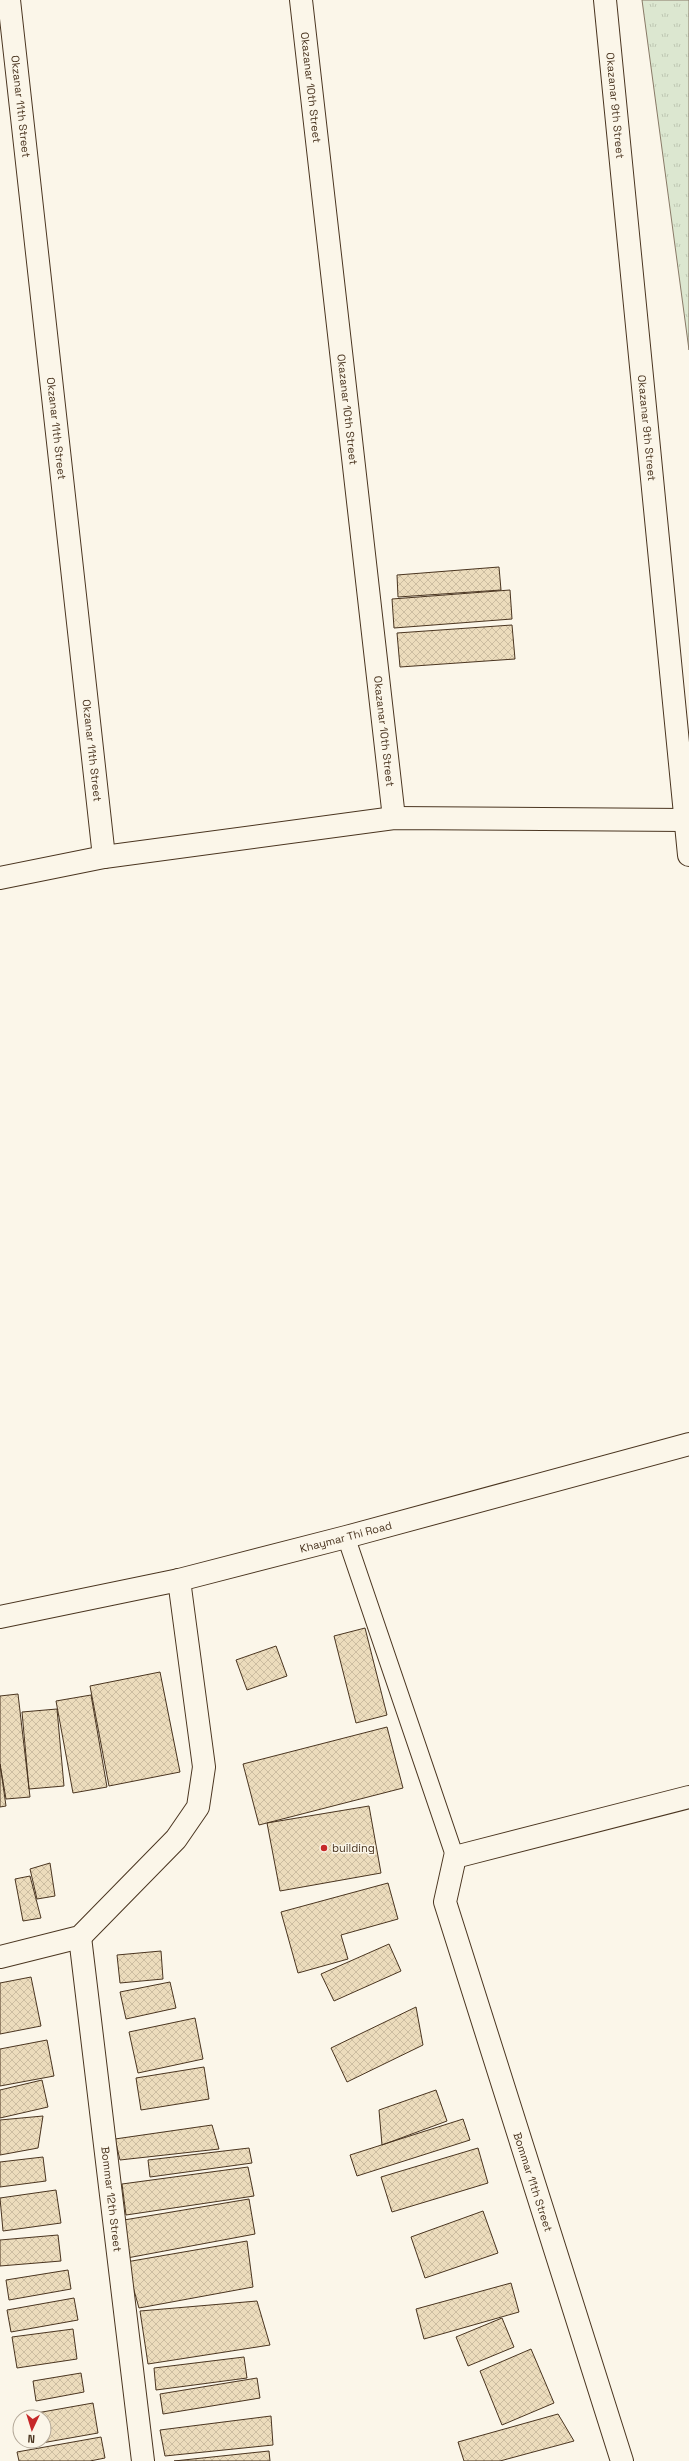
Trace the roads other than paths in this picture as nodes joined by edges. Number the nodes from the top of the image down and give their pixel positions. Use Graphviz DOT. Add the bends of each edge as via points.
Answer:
graph roads {
  1 [pos="9,0"];
  2 [pos="301,0"];
  3 [pos="605,0"];
  4 [pos="394,818"];
  5 [pos="685,820"];
  6 [pos="689,855"];
  7 [pos="104,858"];
  8 [pos="0,878"];
  9 [pos="689,1444"];
  10 [pos="346,1537"];
  11 [pos="179,1580"];
  12 [pos="0,1617"];
  13 [pos="689,1797"];
  14 [pos="455,1857"];
  15 [pos="80,1937"];
  16 [pos="0,1957"];
  17 [pos="143,2461"];
  18 [pos="622,2461"];
  1 -- 7 [label="street, Okzanar 11th Street"];
  2 -- 4 [label="street, Okazanar 10th Street"];
  3 -- 5 [label="street, Okazanar 9th Street"];
  4 -- 5 [label="street"];
  4 -- 7 [label="street"];
  5 -- 6 [label="street, Okazanar 9th Street"];
  7 -- 8 [label="street"];
  9 -- 10 [label="street, Khaymar Thi Road"];
  10 -- 11 [label="street, Khaymar Thi Road"];
  10 -- 14 [label="lane"];
  11 -- 12 [label="street, Khaymar Thi Road"];
  11 -- 15 [label="street" via="204,1767 198,1807 176,1839"];
  13 -- 14 [label="street"];
  14 -- 18 [label="street, Bommar 11th Street" via="445,1902"];
  15 -- 16 [label="street"];
  15 -- 17 [label="street, Bommar 12th Street"];
}
